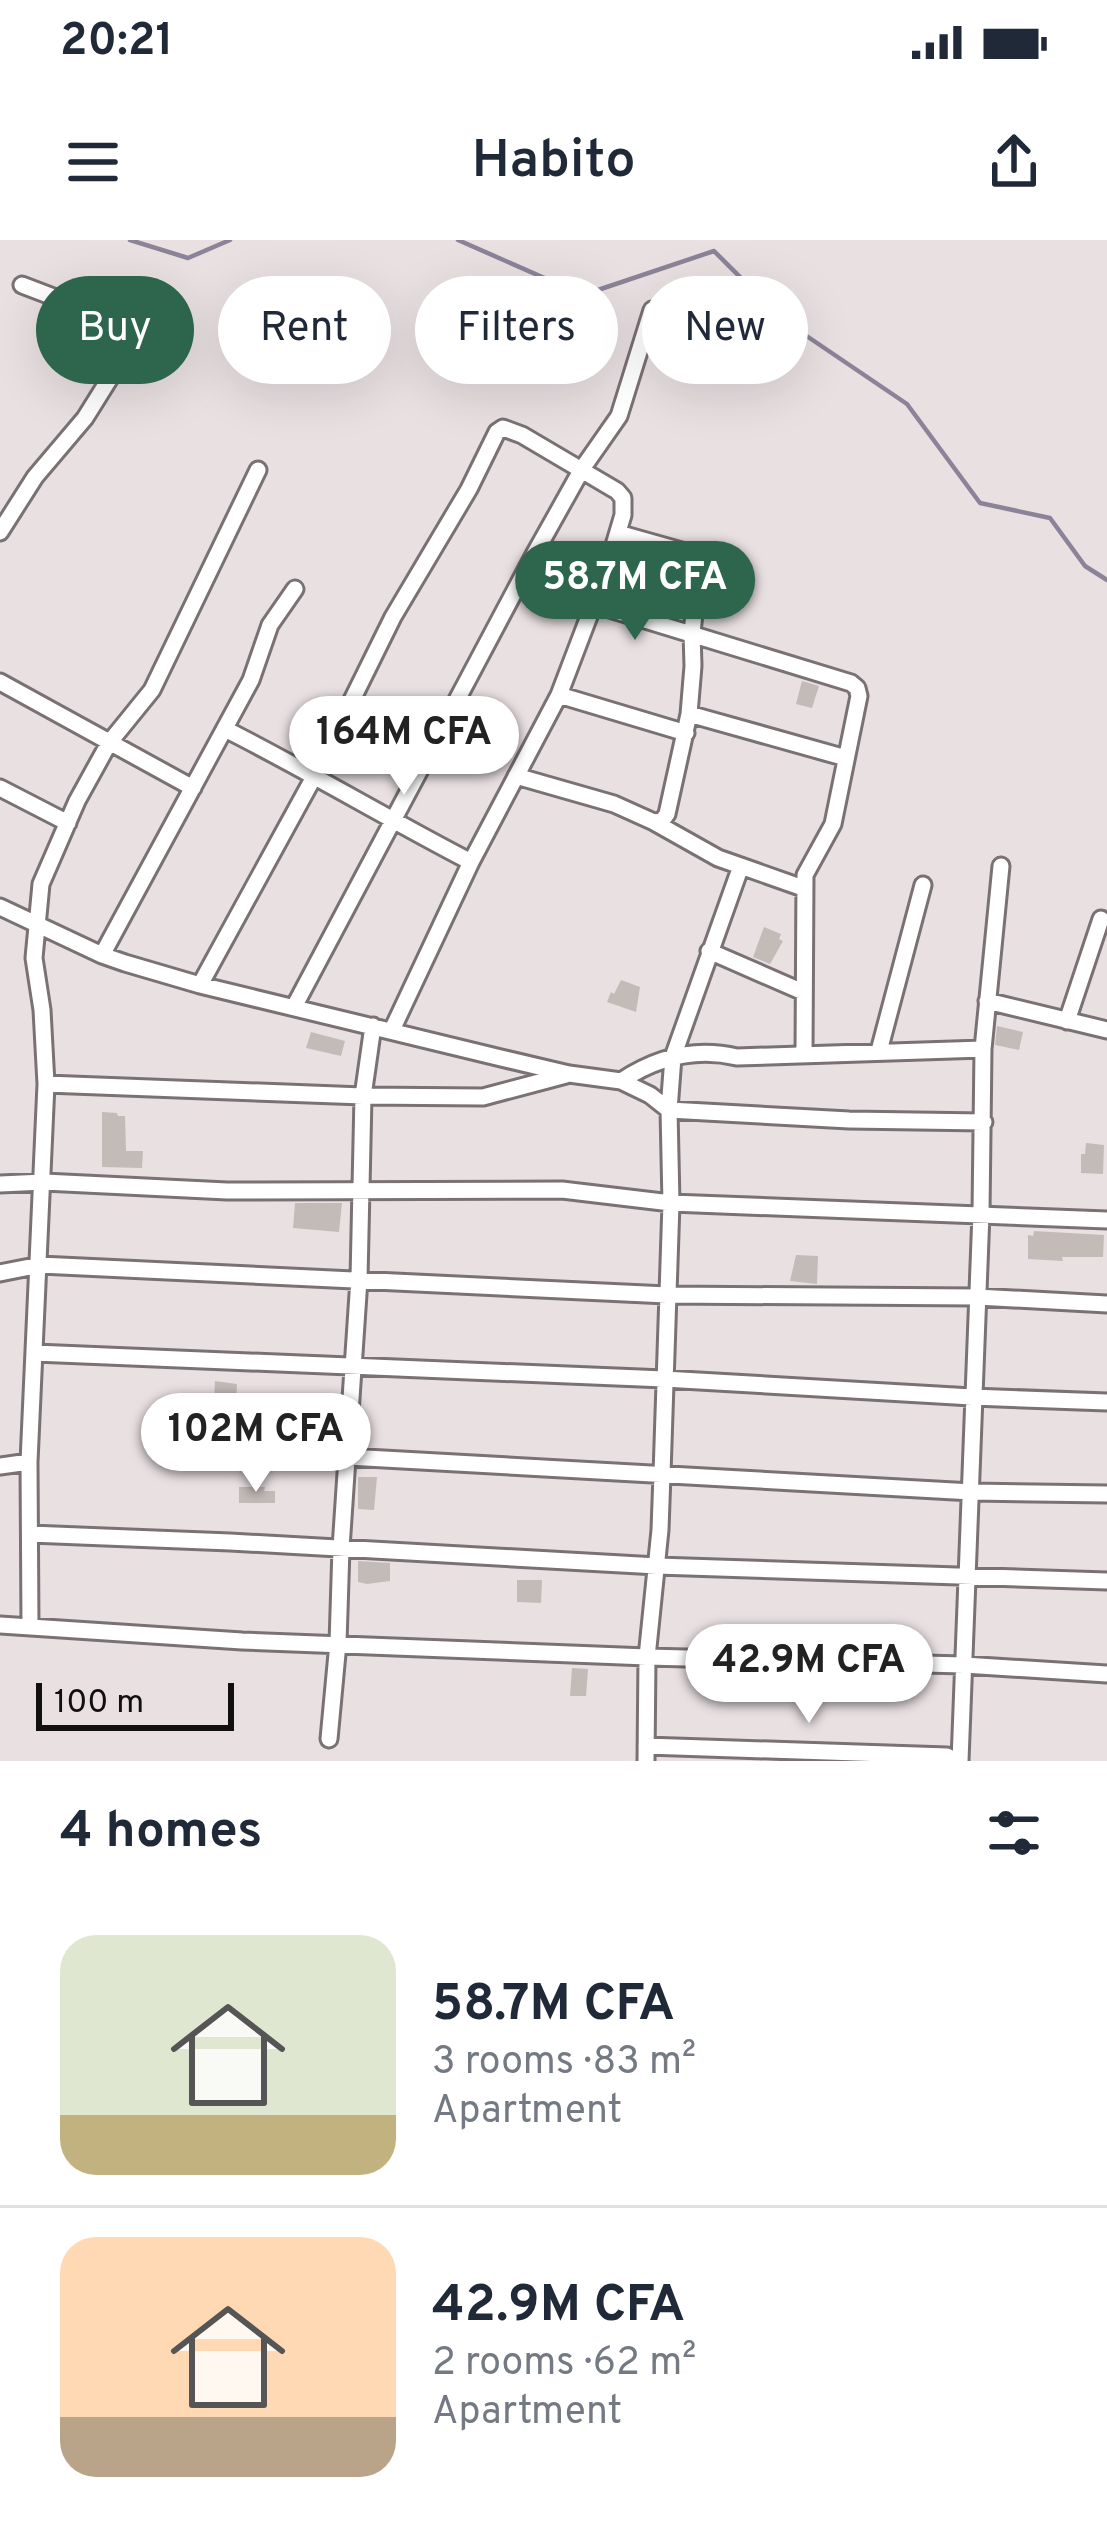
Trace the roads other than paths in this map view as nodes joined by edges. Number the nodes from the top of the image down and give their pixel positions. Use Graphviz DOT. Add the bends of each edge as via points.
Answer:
graph roads {
  1 [pos="22,285"];
  2 [pos="642,342"];
  3 [pos="582,469"];
  4 [pos="258,470"];
  5 [pos="0,532"];
  6 [pos="618,533"];
  7 [pos="295,589"];
  8 [pos="593,604"];
  9 [pos="692,633"];
  10 [pos="0,682"];
  11 [pos="559,695"];
  12 [pos="689,714"];
  13 [pos="225,728"];
  14 [pos="686,733"];
  15 [pos="110,743"];
  16 [pos="846,758"];
  17 [pos="315,775"];
  18 [pos="516,776"];
  19 [pos="0,788"];
  20 [pos="193,788"];
  21 [pos="392,820"];
  22 [pos="654,821"];
  23 [pos="68,823"];
  24 [pos="471,862"];
  25 [pos="741,866"];
  26 [pos="1001,866"];
  27 [pos="923,885"];
  28 [pos="803,888"];
  29 [pos="0,907"];
  30 [pos="1101,919"];
  31 [pos="37,924"];
  32 [pos="709,951"];
  33 [pos="102,955"];
  34 [pos="200,985"];
  35 [pos="803,992"];
  36 [pos="987,1001"];
  37 [pos="294,1007"];
  38 [pos="1067,1021"];
  39 [pos="374,1026"];
  40 [pos="392,1030"];
  41 [pos="1107,1030"];
  42 [pos="983,1049"];
  43 [pos="879,1051"];
  44 [pos="804,1054"];
  45 [pos="673,1057"];
  46 [pos="501,1058"];
  47 [pos="569,1074"];
  48 [pos="621,1081"];
  49 [pos="46,1084"];
  50 [pos="499,1092"];
  51 [pos="363,1096"];
  52 [pos="669,1110"];
  53 [pos="984,1122"];
  54 [pos="44,1182"];
  55 [pos="0,1184"];
  56 [pos="360,1190"];
  57 [pos="671,1203"];
  58 [pos="981,1213"];
  59 [pos="1107,1220"];
  60 [pos="40,1265"];
  61 [pos="0,1274"];
  62 [pos="359,1279"];
  63 [pos="667,1295"];
  64 [pos="977,1297"];
  65 [pos="1107,1304"];
  66 [pos="35,1353"];
  67 [pos="354,1367"];
  68 [pos="664,1379"];
  69 [pos="972,1397"];
  70 [pos="1107,1402"];
  71 [pos="276,1456"];
  72 [pos="348,1457"];
  73 [pos="29,1462"];
  74 [pos="0,1466"];
  75 [pos="662,1474"];
  76 [pos="971,1492"];
  77 [pos="1107,1494"];
  78 [pos="30,1534"];
  79 [pos="340,1548"];
  80 [pos="657,1566"];
  81 [pos="968,1574"];
  82 [pos="1107,1581"];
  83 [pos="0,1625"];
  84 [pos="30,1626"];
  85 [pos="338,1643"];
  86 [pos="647,1657"];
  87 [pos="964,1665"];
  88 [pos="1107,1674"];
  89 [pos="329,1739"];
  90 [pos="646,1753"];
  91 [pos="958,1761"];
  1 -- 5 [label="street" via="140,330"];
  2 -- 3 [label="street" via="619,416"];
  3 -- 6 [label="street" via="622,498"];
  3 -- 17 [label="street" via="500,429"];
  3 -- 21 [label="street"];
  4 -- 15 [label="street" via="152,691"];
  6 -- 8 [label="street"];
  6 -- 9 [label="street" via="696,558"];
  7 -- 13 [label="street" via="270,625"];
  8 -- 9 [label="street"];
  8 -- 11 [label="street"];
  9 -- 12 [label="street"];
  9 -- 16 [label="street" via="851,683 859,696"];
  10 -- 15 [label="street"];
  11 -- 14 [label="street"];
  11 -- 18 [label="street"];
  12 -- 14 [label="street"];
  12 -- 16 [label="street"];
  13 -- 17 [label="street"];
  13 -- 20 [label="street"];
  14 -- 22 [label="street" via="667,814"];
  15 -- 20 [label="street"];
  15 -- 23 [label="street"];
  16 -- 28 [label="street" via="833,824"];
  17 -- 21 [label="street"];
  17 -- 34 [label="street"];
  18 -- 22 [label="street"];
  18 -- 24 [label="street"];
  19 -- 23 [label="street"];
  20 -- 33 [label="street"];
  21 -- 24 [label="street"];
  21 -- 37 [label="street"];
  22 -- 25 [label="street"];
  23 -- 31 [label="street" via="41,884"];
  24 -- 40 [label="street"];
  25 -- 28 [label="street"];
  25 -- 32 [label="street"];
  26 -- 36 [label="street"];
  27 -- 43 [label="street"];
  28 -- 35 [label="street"];
  29 -- 31 [label="street"];
  30 -- 38 [label="street"];
  31 -- 33 [label="street"];
  31 -- 49 [label="street"];
  32 -- 35 [label="street"];
  32 -- 45 [label="street"];
  33 -- 34 [label="street"];
  34 -- 37 [label="street"];
  35 -- 44 [label="street"];
  36 -- 38 [label="street"];
  36 -- 42 [label="street"];
  37 -- 39 [label="street"];
  38 -- 41 [label="street"];
  39 -- 40 [label="street"];
  39 -- 51 [label="street"];
  40 -- 46 [label="street"];
  42 -- 43 [label="street"];
  42 -- 53 [label="street"];
  43 -- 44 [label="street"];
  44 -- 45 [label="street"];
  45 -- 48 [label="street"];
  45 -- 52 [label="street"];
  46 -- 47 [label="street"];
  46 -- 50 [label="street"];
  47 -- 48 [label="street"];
  47 -- 50 [label="street"];
  48 -- 52 [label="street"];
  49 -- 51 [label="street"];
  49 -- 54 [label="street"];
  50 -- 51 [label="street"];
  51 -- 56 [label="street"];
  52 -- 53 [label="street"];
  52 -- 57 [label="street"];
  53 -- 58 [label="street"];
  54 -- 55 [label="street"];
  54 -- 56 [label="street"];
  54 -- 60 [label="street"];
  56 -- 57 [label="street" via="562,1190"];
  56 -- 62 [label="street"];
  57 -- 58 [label="street"];
  57 -- 63 [label="street"];
  58 -- 59 [label="street"];
  58 -- 64 [label="street"];
  60 -- 61 [label="street"];
  60 -- 62 [label="street"];
  60 -- 66 [label="street"];
  62 -- 63 [label="street"];
  62 -- 67 [label="street"];
  63 -- 64 [label="street"];
  63 -- 68 [label="street"];
  64 -- 65 [label="street"];
  64 -- 69 [label="street"];
  66 -- 67 [label="street"];
  66 -- 73 [label="street"];
  67 -- 68 [label="street"];
  67 -- 72 [label="street"];
  68 -- 69 [label="street"];
  68 -- 75 [label="street"];
  69 -- 70 [label="street"];
  69 -- 76 [label="street"];
  71 -- 72 [label="street"];
  72 -- 75 [label="street"];
  72 -- 79 [label="street"];
  73 -- 74 [label="street"];
  73 -- 78 [label="street"];
  75 -- 76 [label="street"];
  75 -- 80 [label="street"];
  76 -- 77 [label="street"];
  76 -- 81 [label="street"];
  78 -- 79 [label="street"];
  78 -- 84 [label="street"];
  79 -- 80 [label="street"];
  79 -- 85 [label="street"];
  80 -- 81 [label="street"];
  80 -- 86 [label="street"];
  81 -- 82 [label="street"];
  81 -- 87 [label="street"];
  83 -- 84 [label="street"];
  84 -- 85 [label="street"];
  85 -- 86 [label="street"];
  85 -- 89 [label="street"];
  86 -- 87 [label="street"];
  86 -- 90 [label="street"];
  87 -- 88 [label="street"];
  87 -- 91 [label="street"];
  90 -- 91 [label="street"];
}
